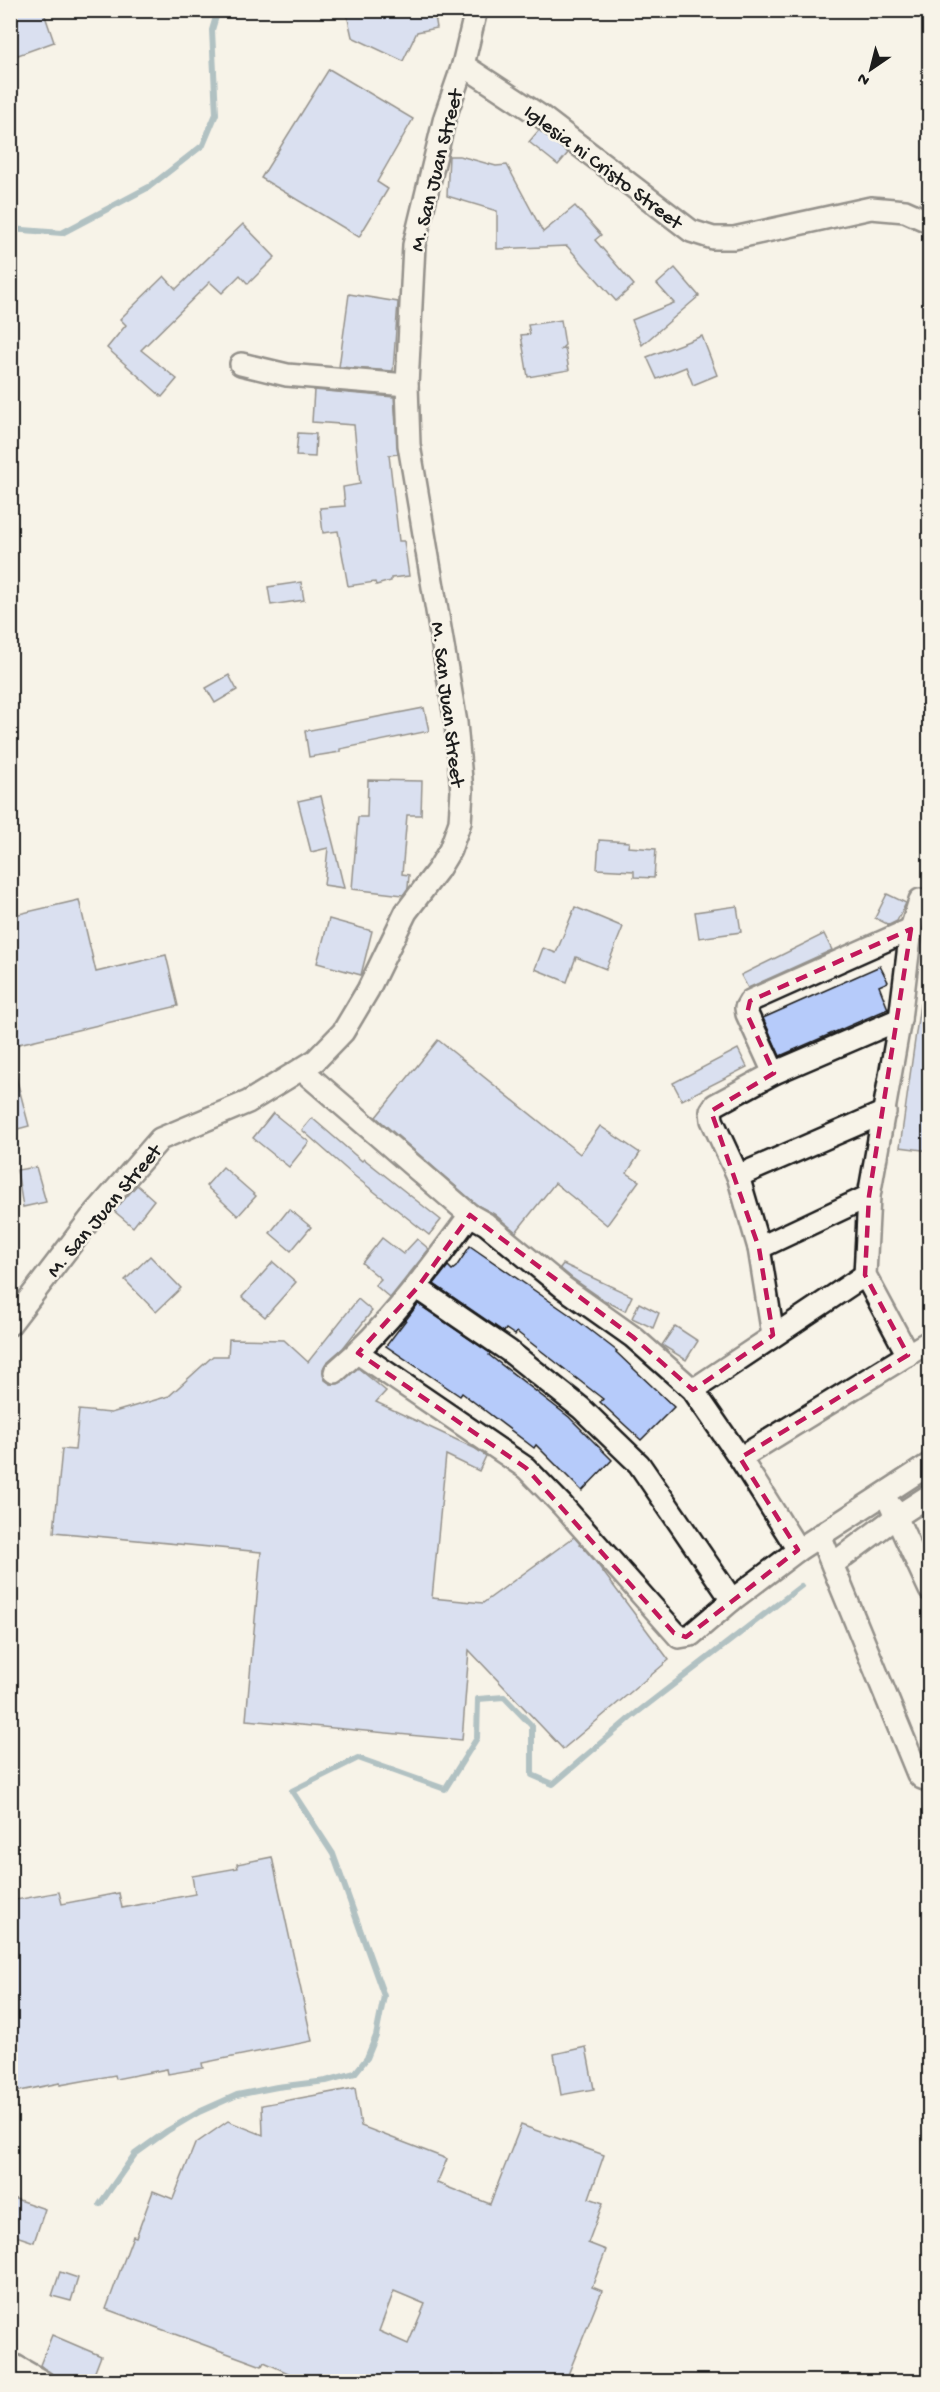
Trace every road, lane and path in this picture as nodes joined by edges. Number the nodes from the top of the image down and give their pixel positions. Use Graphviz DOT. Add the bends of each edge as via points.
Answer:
graph roads {
  1 [pos="476,10"];
  2 [pos="463,65"];
  3 [pos="930,222"];
  4 [pos="241,364"];
  5 [pos="407,385"];
  6 [pos="920,900"];
  7 [pos="911,929"];
  8 [pos="900,1019"];
  9 [pos="302,1070"];
  10 [pos="774,1073"];
  11 [pos="885,1112"];
  12 [pos="738,1176"];
  13 [pos="869,1196"];
  14 [pos="470,1215"];
  15 [pos="759,1248"];
  16 [pos="865,1275"];
  17 [pos="417,1288"];
  18 [pos="10,1324"];
  19 [pos="774,1335"];
  20 [pos="930,1341"];
  21 [pos="358,1353"];
  22 [pos="908,1355"];
  23 [pos="335,1372"];
  24 [pos="693,1390"];
  25 [pos="740,1458"];
  26 [pos="930,1464"];
  27 [pos="885,1493"];
  28 [pos="930,1495"];
  29 [pos="896,1517"];
  30 [pos="820,1535"];
  31 [pos="798,1550"];
  32 [pos="833,1564"];
  33 [pos="930,1590"];
  34 [pos="732,1600"];
  35 [pos="930,1781"];
  36 [pos="10,2363"];
  37 [pos="43,2382"];
  1 -- 2 [label="street, M. San Juan Street"];
  2 -- 3 [label="street, Iglesia ni Cristo Street" via="542,117 691,231 713,238 734,238 872,208 905,211"];
  2 -- 5 [label="street, M. San Juan Street" via="445,117 414,245"];
  4 -- 5 [label="street" via="287,375"];
  5 -- 9 [label="street, M. San Juan Street" via="409,445 456,723 462,791 459,822 450,850 406,912 343,1032"];
  6 -- 7 [label="street"];
  7 -- 8 [label="street"];
  7 -- 10 [label="street" via="750,1001 747,1014"];
  8 -- 10 [label="street"];
  8 -- 11 [label="street"];
  9 -- 14 [label="street"];
  9 -- 18 [label="street, M. San Juan Street" via="248,1102 160,1139 91,1218"];
  10 -- 12 [label="street" via="715,1105 711,1111 711,1120"];
  11 -- 12 [label="street"];
  11 -- 13 [label="street"];
  12 -- 15 [label="street"];
  13 -- 15 [label="street"];
  13 -- 16 [label="street"];
  14 -- 17 [label="street"];
  14 -- 24 [label="street" via="633,1337"];
  15 -- 19 [label="street"];
  16 -- 19 [label="street"];
  16 -- 22 [label="street"];
  17 -- 21 [label="street"];
  17 -- 34 [label="street" via="509,1351 572,1401 639,1464"];
  19 -- 24 [label="street"];
  20 -- 22 [label="street"];
  21 -- 23 [label="street"];
  21 -- 34 [label="street" via="526,1468 679,1637 691,1635"];
  22 -- 25 [label="street"];
  24 -- 25 [label="street"];
  25 -- 31 [label="street"];
  26 -- 27 [label="street"];
  27 -- 29 [label="street"];
  27 -- 30 [label="street"];
  28 -- 29 [label="street"];
  29 -- 32 [label="street"];
  29 -- 33 [label="street"];
  30 -- 31 [label="street"];
  30 -- 32 [label="street"];
  31 -- 34 [label="street"];
  32 -- 35 [label="street" via="918,1774"];
  36 -- 37 [label="street"];
}
